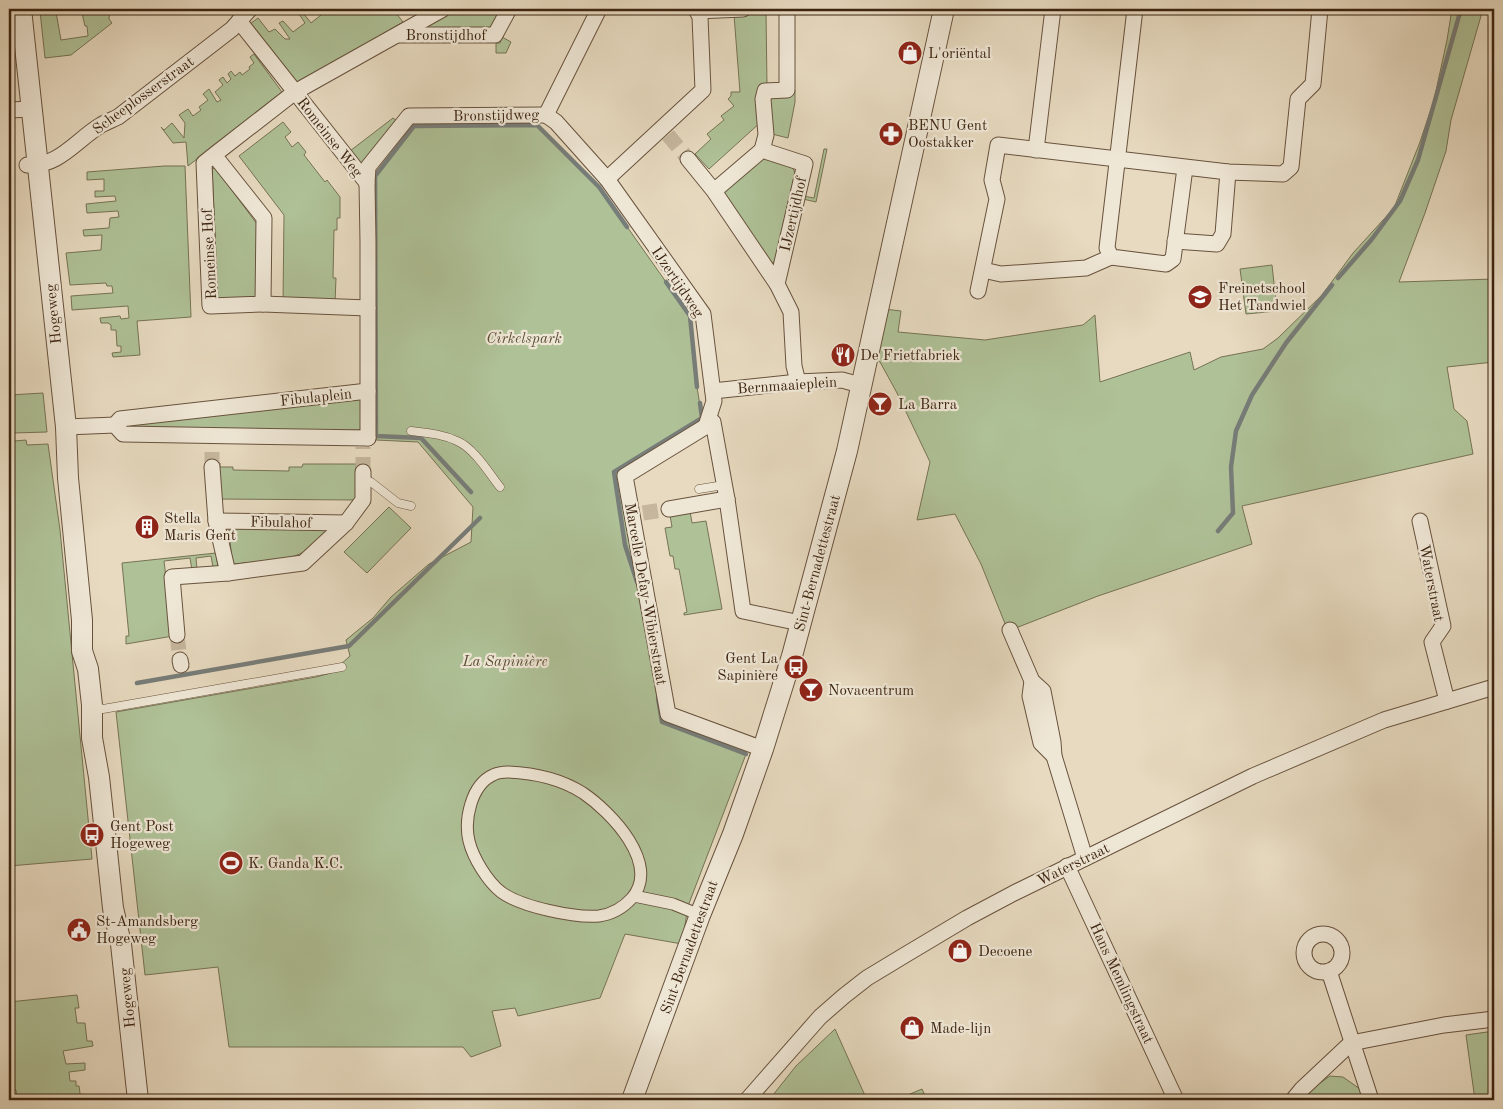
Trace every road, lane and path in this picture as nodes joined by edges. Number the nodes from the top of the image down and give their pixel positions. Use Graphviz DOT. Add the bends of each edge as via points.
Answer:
graph roads {
  1 [pos="21,9"];
  2 [pos="250,9"];
  3 [pos="443,9"];
  4 [pos="510,9"];
  5 [pos="599,9"];
  6 [pos="743,9"];
  7 [pos="787,9"];
  8 [pos="944,9"];
  9 [pos="1053,9"];
  10 [pos="1135,9"];
  11 [pos="1320,9"];
  12 [pos="696,10"];
  13 [pos="239,21"];
  14 [pos="398,34"];
  15 [pos="16,40"];
  16 [pos="295,92"];
  17 [pos="32,109"];
  18 [pos="9,110"];
  19 [pos="546,115"];
  20 [pos="762,150"];
  21 [pos="1036,150"];
  22 [pos="214,155"];
  23 [pos="688,159"];
  24 [pos="1118,160"];
  25 [pos="32,166"];
  26 [pos="1185,168"];
  27 [pos="1228,172"];
  28 [pos="607,179"];
  29 [pos="367,183"];
  30 [pos="714,191"];
  31 [pos="1175,241"];
  32 [pos="1110,257"];
  33 [pos="982,270"];
  34 [pos="777,284"];
  35 [pos="978,291"];
  36 [pos="263,304"];
  37 [pos="368,308"];
  38 [pos="798,382"];
  39 [pos="860,385"];
  40 [pos="368,391"];
  41 [pos="714,391"];
  42 [pos="710,424"];
  43 [pos="115,425"];
  44 [pos="66,427"];
  45 [pos="411,431"];
  46 [pos="212,467"];
  47 [pos="363,476"];
  48 [pos="500,487"];
  49 [pos="699,489"];
  50 [pos="726,492"];
  51 [pos="410,506"];
  52 [pos="669,508"];
  53 [pos="216,521"];
  54 [pos="1420,521"];
  55 [pos="346,522"];
  56 [pos="228,573"];
  57 [pos="800,623"];
  58 [pos="1010,630"];
  59 [pos="177,635"];
  60 [pos="342,667"];
  61 [pos="1494,687"];
  62 [pos="1447,702"];
  63 [pos="98,707"];
  64 [pos="763,749"];
  65 [pos="1085,858"];
  66 [pos="1067,866"];
  67 [pos="634,896"];
  68 [pos="700,915"];
  69 [pos="1329,971"];
  70 [pos="1494,1019"];
  71 [pos="1351,1043"];
  72 [pos="138,1100"];
  73 [pos="632,1100"];
  74 [pos="747,1100"];
  75 [pos="1176,1100"];
  76 [pos="1293,1100"];
  77 [pos="1371,1100"];
  1 -- 15 [label="street, Hogeweg"];
  2 -- 13 [label="street, Scheeplosserstraat"];
  3 -- 14 [label="street, Bronstijdhof"];
  4 -- 14 [label="street, Bronstijdhof" via="495,35"];
  5 -- 19 [label="street, Bronstijdweg"];
  6 -- 12 [label="street"];
  7 -- 20 [label="street" via="787,90 765,91 766,135"];
  8 -- 39 [label="street, Sint-Bernadettestraat"];
  9 -- 21 [label="street"];
  10 -- 24 [label="street"];
  11 -- 27 [label="street" via="1313,84 1298,99 1291,167 1283,174"];
  12 -- 28 [label="street" via="700,16 703,90 665,131"];
  13 -- 16 [label="street, Romeinse Weg"];
  13 -- 25 [label="street, Scheeplosserstraat" via="118,117 100,125 56,159"];
  14 -- 16 [label="street, Bronstijdhof"];
  15 -- 17 [label="street, Hogeweg"];
  16 -- 22 [label="street, Romeinse Hof"];
  16 -- 29 [label="street, Romeinse Weg"];
  17 -- 18 [label="street"];
  17 -- 25 [label="street, Hogeweg"];
  19 -- 28 [label="street, IJzertijdweg"];
  19 -- 29 [label="street, Bronstijdweg" via="409,116 368,167"];
  20 -- 30 [label="street"];
  20 -- 34 [label="street, IJzertijdhof" via="805,164"];
  21 -- 24 [label="street"];
  21 -- 33 [label="street" via="998,145 992,180 997,199"];
  22 -- 36 [label="street" via="264,218"];
  22 -- 36 [label="street, Romeinse Hof" via="204,163 210,306"];
  23 -- 30 [label="street, IJzertijdhof"];
  24 -- 26 [label="street"];
  24 -- 32 [label="street" via="1107,248"];
  25 -- 44 [label="street, Hogeweg"];
  26 -- 27 [label="street"];
  26 -- 31 [label="street"];
  27 -- 31 [label="street" via="1223,234 1216,244"];
  28 -- 41 [label="street, IJzertijdweg" via="703,314"];
  29 -- 37 [label="street, Romeinse Weg"];
  30 -- 34 [label="street, IJzertijdhof"];
  31 -- 32 [label="street" via="1173,259 1166,264"];
  32 -- 33 [label="street" via="1086,268 1001,274"];
  33 -- 35 [label="street"];
  34 -- 38 [label="street, IJzertijdhof" via="791,312"];
  36 -- 37 [label="street, Romeinse Hof"];
  37 -- 40 [label="street, Romeinse Weg"];
  38 -- 39 [label="street, Bernmaaieplein" via="842,380"];
  38 -- 41 [label="street, Bernmaaieplein"];
  39 -- 57 [label="street, Sint-Bernadettestraat" via="846,451"];
  40 -- 43 [label="street, Fibulaplein" via="120,419"];
  40 -- 43 [label="street, Fibulaplein" via="366,442 212,441 123,434"];
  41 -- 42 [label="street, IJzertijdweg"];
  42 -- 50 [label="street"];
  42 -- 64 [label="street, Marcelle Defay-Wibierstraat" via="625,476 638,514 668,714"];
  43 -- 44 [label="street, Fibulaplein"];
  44 -- 63 [label="street, Hogeweg" via="82,620 99,667"];
  45 -- 48 [label="lane" via="459,441 474,454"];
  46 -- 53 [label="street"];
  47 -- 51 [label="lane" via="398,503"];
  47 -- 55 [label="street, Fibulahof" via="363,500"];
  49 -- 50 [label="lane"];
  50 -- 52 [label="street"];
  50 -- 57 [label="street" via="742,611"];
  53 -- 55 [label="street, Fibulahof"];
  53 -- 56 [label="street"];
  54 -- 62 [label="street, Waterstraat" via="1443,626 1432,642"];
  55 -- 56 [label="street, Fibulahof" via="303,563"];
  56 -- 59 [label="street, Fibulahof" via="172,578"];
  57 -- 64 [label="street, Sint-Bernadettestraat"];
  58 -- 65 [label="street" via="1032,681 1043,691 1054,756"];
  60 -- 63 [label="lane"];
  61 -- 62 [label="street, Waterstraat"];
  62 -- 65 [label="street, Waterstraat" via="1384,720 1253,776"];
  63 -- 72 [label="street, Hogeweg" via="99,778"];
  64 -- 68 [label="street, Sint-Bernadettestraat"];
  65 -- 66 [label="street, Waterstraat"];
  66 -- 74 [label="street, Waterstraat" via="967,918 859,984 820,1017"];
  66 -- 75 [label="street, Hans Memlingstraat"];
  67 -- 67 [label="street" via="618,911 599,916 545,910 501,892 479,866 469,841 468,822 476,790 492,775 524,772 566,783 582,793 601,807 630,840 639,861 640,881"];
  67 -- 68 [label="street" via="673,904"];
  68 -- 73 [label="street, Sint-Bernadettestraat"];
  69 -- 71 [label="street"];
  70 -- 71 [label="street"];
  71 -- 76 [label="street"];
  71 -- 77 [label="street"];
}
